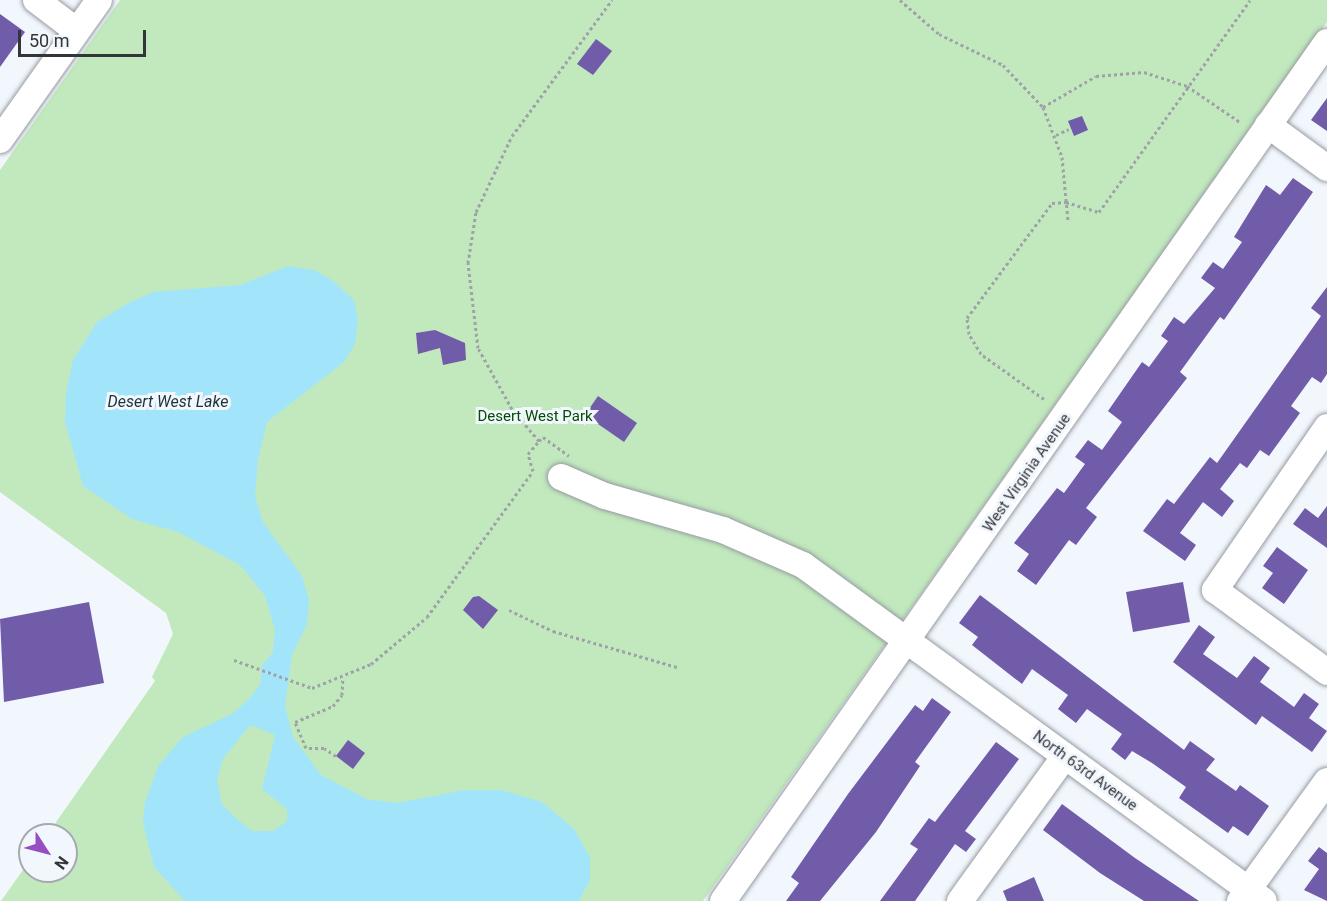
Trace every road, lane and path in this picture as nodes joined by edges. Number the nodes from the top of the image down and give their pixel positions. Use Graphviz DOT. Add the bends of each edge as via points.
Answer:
graph roads {
  1 [pos="36,0"];
  2 [pos="99,0"];
  3 [pos="612,0"];
  4 [pos="900,0"];
  5 [pos="1250,0"];
  6 [pos="77,31"];
  7 [pos="1327,42"];
  8 [pos="1187,86"];
  9 [pos="1043,106"];
  10 [pos="1240,122"];
  11 [pos="1268,125"];
  12 [pos="1069,129"];
  13 [pos="1056,135"];
  14 [pos="0,140"];
  15 [pos="1327,168"];
  16 [pos="1066,202"];
  17 [pos="1068,220"];
  18 [pos="1044,399"];
  19 [pos="1327,427"];
  20 [pos="539,441"];
  21 [pos="568,469"];
  22 [pos="509,610"];
  23 [pos="907,642"];
  24 [pos="234,660"];
  25 [pos="677,667"];
  26 [pos="1327,672"];
  27 [pos="343,678"];
  28 [pos="336,756"];
  29 [pos="1065,756"];
  30 [pos="1327,781"];
  31 [pos="1251,897"];
  32 [pos="723,901"];
  33 [pos="960,901"];
  1 -- 6 [label="street"];
  2 -- 6 [label="street"];
  3 -- 20 [label="path" via="512,136 475,222 468,263 478,348 512,410"];
  4 -- 9 [label="path" via="939,34 1003,65"];
  5 -- 8 [label="path"];
  6 -- 14 [label="street"];
  7 -- 11 [label="street, West Virginia Avenue"];
  8 -- 9 [label="path" via="1168,76 1121,71 1096,75"];
  8 -- 10 [label="path"];
  8 -- 16 [label="path" via="1096,215"];
  9 -- 13 [label="path"];
  11 -- 15 [label="street"];
  11 -- 23 [label="street, West Virginia Avenue"];
  12 -- 13 [label="path"];
  13 -- 16 [label="path"];
  16 -- 17 [label="path"];
  16 -- 18 [label="path" via="1052,203 1043,211 967,318 969,334 981,354"];
  19 -- 26 [label="street" via="1215,590"];
  20 -- 21 [label="path" via="543,437"];
  20 -- 27 [label="path" via="528,454 533,471 427,617 395,647"];
  21 -- 23 [label="street, North 63rd Avenue" via="605,496 690,519 769,548 802,565"];
  22 -- 25 [label="path" via="553,631"];
  23 -- 29 [label="street, North 63rd Avenue"];
  23 -- 32 [label="street, West Virginia Avenue"];
  24 -- 27 [label="path" via="312,688"];
  27 -- 28 [label="path" via="342,695 333,706 295,722 306,748 324,748"];
  29 -- 31 [label="street, North 63rd Avenue"];
  29 -- 33 [label="street"];
  30 -- 31 [label="street"];
}
